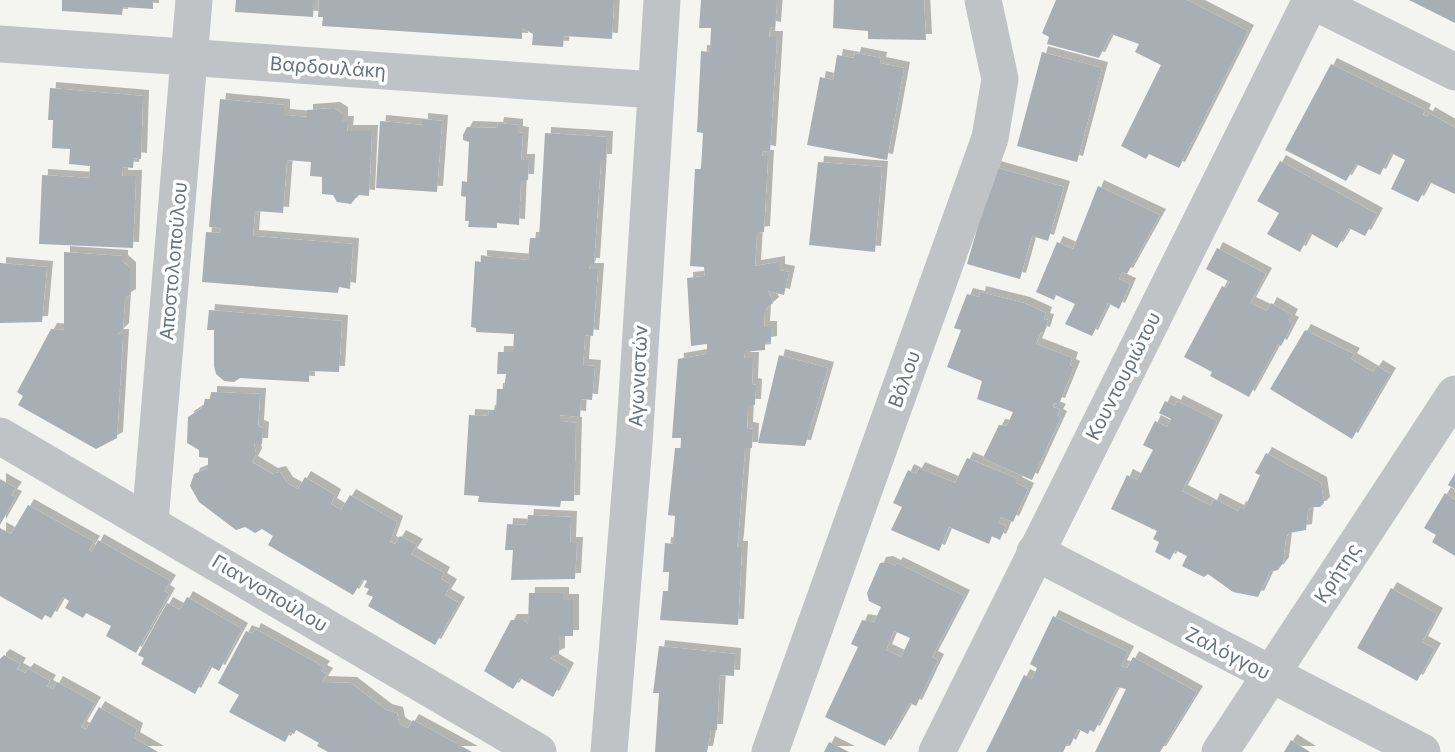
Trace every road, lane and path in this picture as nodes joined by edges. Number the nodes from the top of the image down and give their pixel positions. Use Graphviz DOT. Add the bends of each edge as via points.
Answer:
graph roads {
  1 [pos="194,0"];
  2 [pos="662,0"];
  3 [pos="1311,0"];
  4 [pos="988,4"];
  5 [pos="0,44"];
  6 [pos="190,58"];
  7 [pos="1455,72"];
  8 [pos="655,90"];
  9 [pos="1455,394"];
  10 [pos="0,436"];
  11 [pos="150,523"];
  12 [pos="1035,552"];
  13 [pos="1270,675"];
  14 [pos="538,752"];
  15 [pos="609,752"];
  16 [pos="770,752"];
  17 [pos="937,752"];
  18 [pos="1220,752"];
  19 [pos="1422,752"];
  1 -- 6 [label="street, Αποστολοπούλου"];
  2 -- 8 [label="street, Αγωνιστών"];
  3 -- 7 [label="street"];
  3 -- 12 [label="street, Κουντουριώτου"];
  4 -- 16 [label="street, Βόλου" via="1000,79 990,138"];
  5 -- 6 [label="street, Βαρδουλάκη"];
  6 -- 8 [label="street, Βαρδουλάκη"];
  6 -- 11 [label="street, Αποστολοπούλου"];
  8 -- 15 [label="street, Αγωνιστών" via="634,444"];
  9 -- 13 [label="street, Κρήτης"];
  10 -- 11 [label="street, Γιαννοπούλου"];
  11 -- 14 [label="street, Γιαννοπούλου"];
  12 -- 13 [label="street, Ζαλόγγου"];
  12 -- 17 [label="street, Κουντουριώτου"];
  13 -- 18 [label="street, Κρήτης"];
  13 -- 19 [label="street, Ζαλόγγου"];
}
